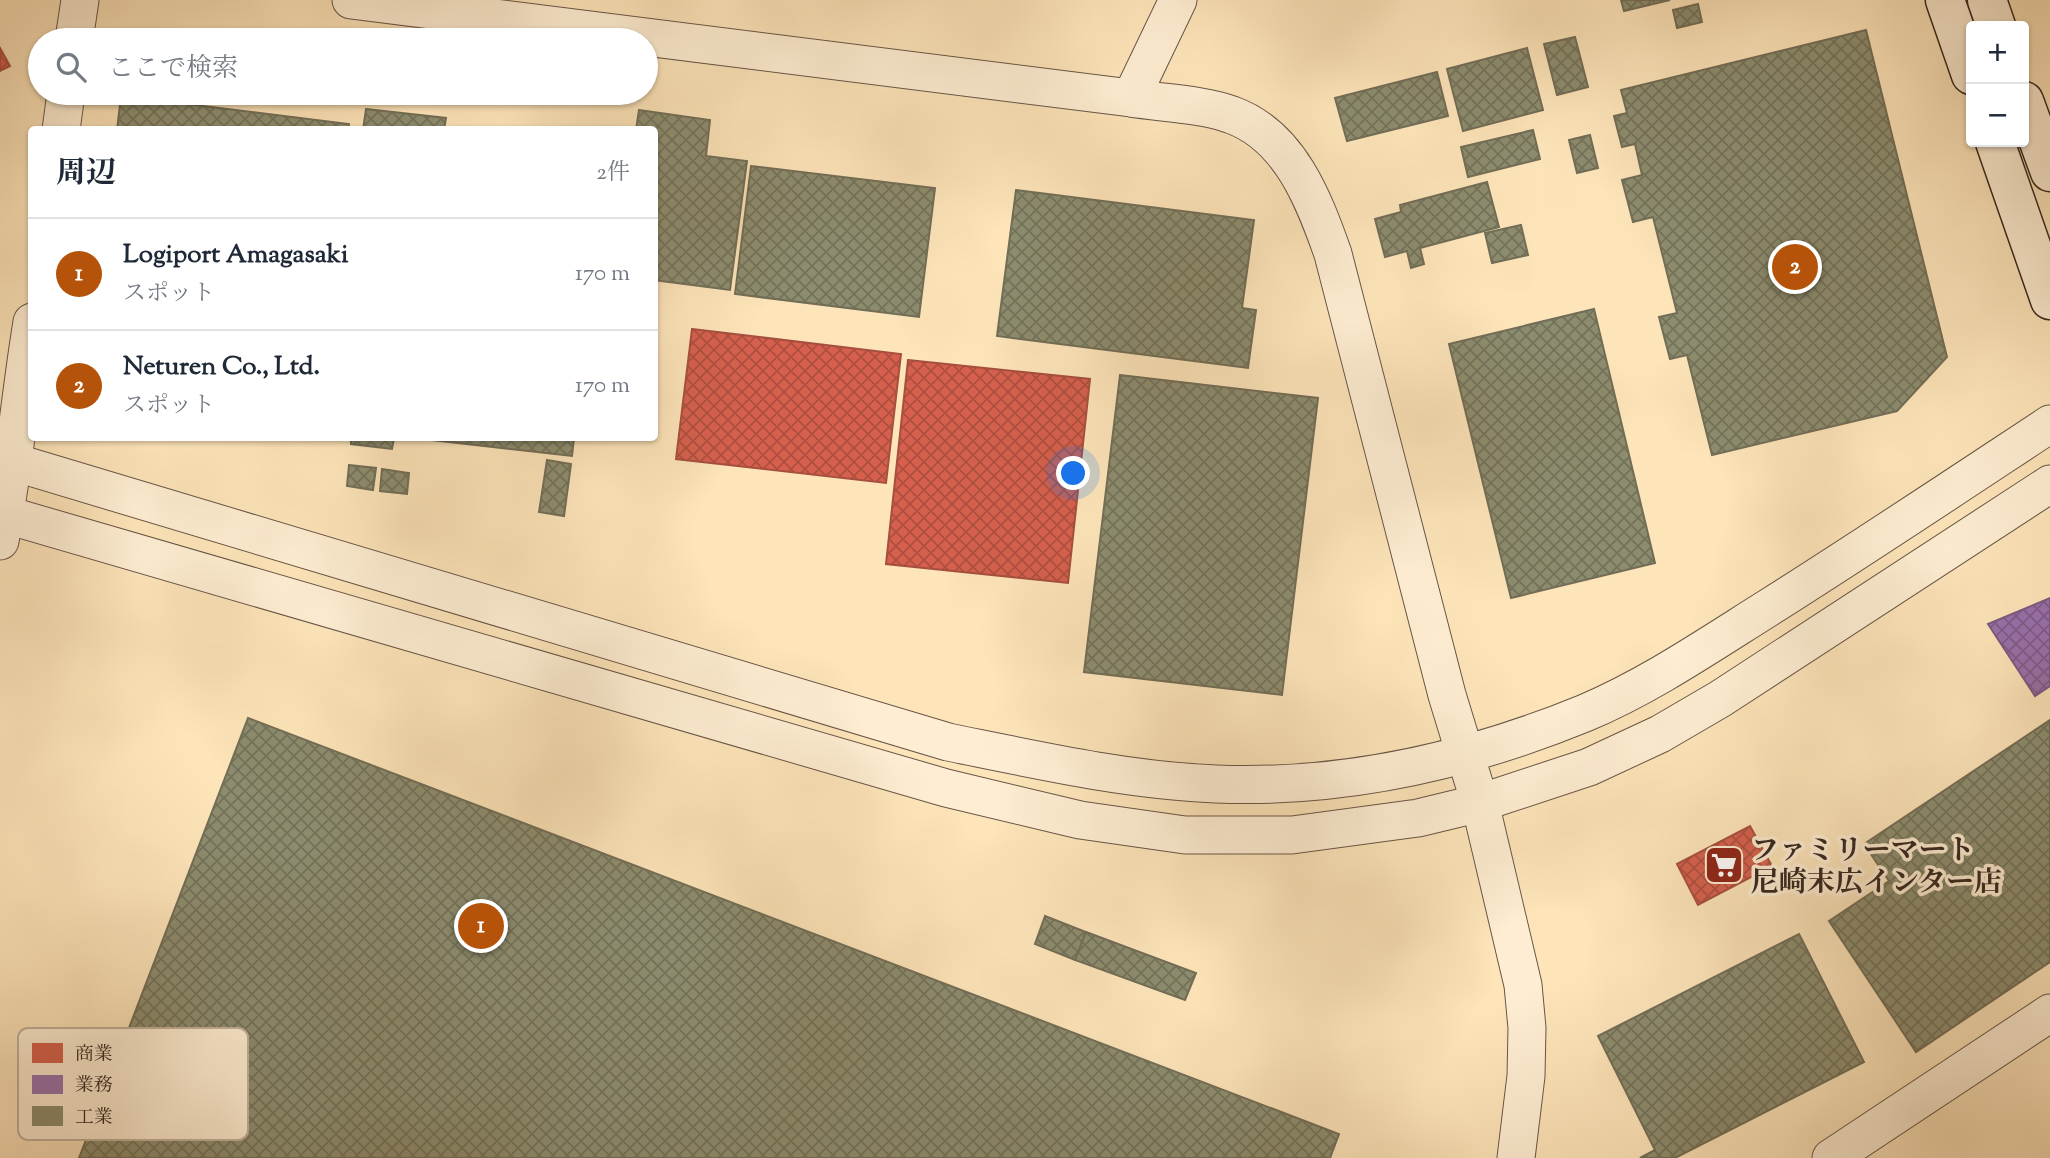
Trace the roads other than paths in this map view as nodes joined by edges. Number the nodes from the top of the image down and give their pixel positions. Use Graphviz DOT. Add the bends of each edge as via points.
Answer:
graph roads {
  1 [pos="80,0"];
  2 [pos="351,0"];
  3 [pos="1178,0"];
  4 [pos="1945,0"];
  5 [pos="1987,0"];
  6 [pos="1994,21"];
  7 [pos="76,28"];
  8 [pos="574,28"];
  9 [pos="658,39"];
  10 [pos="1966,61"];
  11 [pos="1131,98"];
  12 [pos="64,105"];
  13 [pos="2029,115"];
  14 [pos="62,126"];
  15 [pos="1997,147"];
  16 [pos="2050,172"];
  17 [pos="2050,300"];
  18 [pos="28,347"];
  19 [pos="2050,424"];
  20 [pos="7,460"];
  21 [pos="2050,484"];
  22 [pos="2,523"];
  23 [pos="1466,755"];
  24 [pos="1480,803"];
  25 [pos="2050,1013"];
  26 [pos="1516,1158"];
  27 [pos="1831,1158"];
  1 -- 7 [label="street"];
  2 -- 8 [label="street"];
  3 -- 11 [label="street"];
  4 -- 10 [label="main road"];
  5 -- 6 [label="main road"];
  9 -- 11 [label="street"];
  11 -- 23 [label="street" via="1231,114 1262,130 1288,159 1314,202 1333,254"];
  12 -- 14 [label="street"];
  13 -- 16 [label="main road"];
  15 -- 17 [label="main road"];
  18 -- 20 [label="street"];
  19 -- 23 [label="street" via="1693,656 1588,712"];
  20 -- 22 [label="street"];
  20 -- 23 [label="street" via="948,742 1097,773 1215,784 1296,783 1405,769"];
  21 -- 24 [label="street" via="1660,734 1589,767"];
  22 -- 24 [label="street" via="96,538 946,788 1080,820 1185,835 1292,835 1418,818"];
  23 -- 24 [label="street"];
  24 -- 26 [label="street" via="1523,985 1526,1076"];
  25 -- 27 [label="street"];
}
